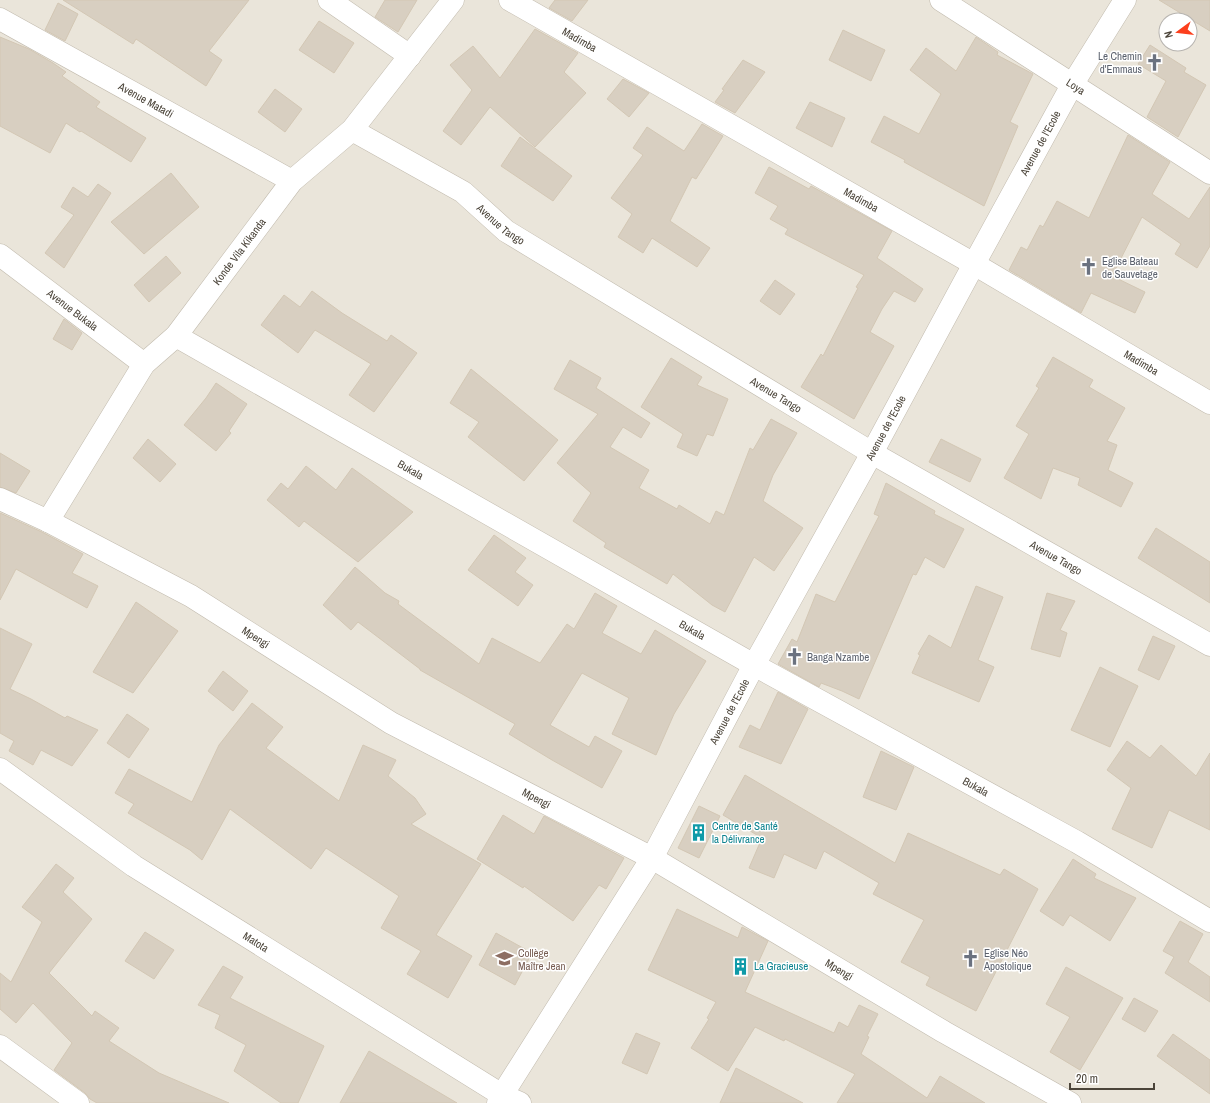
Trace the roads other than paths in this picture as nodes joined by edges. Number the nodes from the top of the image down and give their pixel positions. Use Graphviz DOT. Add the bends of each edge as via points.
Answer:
graph roads {
  1 [pos="330,0"];
  2 [pos="453,0"];
  3 [pos="510,0"];
  4 [pos="941,0"];
  5 [pos="1125,0"];
  6 [pos="0,19"];
  7 [pos="410,56"];
  8 [pos="1072,85"];
  9 [pos="352,130"];
  10 [pos="1210,173"];
  11 [pos="292,181"];
  12 [pos="0,255"];
  13 [pos="974,264"];
  14 [pos="176,336"];
  15 [pos="144,364"];
  16 [pos="1210,403"];
  17 [pos="872,453"];
  18 [pos="0,499"];
  19 [pos="48,521"];
  20 [pos="1210,645"];
  21 [pos="754,665"];
  22 [pos="0,769"];
  23 [pos="652,858"];
  24 [pos="1210,921"];
  25 [pos="0,1046"];
  26 [pos="507,1100"];
  27 [pos="78,1103"];
  28 [pos="1070,1103"];
  1 -- 7 [label="street"];
  2 -- 7 [label="street, Konde Vila Kikanda"];
  3 -- 13 [label="street, Madimba"];
  4 -- 8 [label="street, Loya"];
  5 -- 8 [label="street, Avenue de l'Ecole"];
  6 -- 11 [label="street, Avenue Matadi"];
  7 -- 9 [label="street, Konde Vila Kikanda"];
  8 -- 10 [label="street, Loya"];
  8 -- 13 [label="street, Avenue de l'Ecole"];
  9 -- 11 [label="street, Konde Vila Kikanda"];
  9 -- 17 [label="street, Avenue Tango" via="463,192 506,231"];
  11 -- 14 [label="street, Konde Vila Kikanda"];
  12 -- 15 [label="street, Avenue Bukala"];
  13 -- 16 [label="street, Madimba"];
  13 -- 17 [label="street, Avenue de l'Ecole"];
  14 -- 15 [label="street, Konde Vila Kikanda"];
  14 -- 21 [label="street, Bukala"];
  15 -- 19 [label="street, Konde Vila Kikanda"];
  17 -- 20 [label="street, Avenue Tango"];
  17 -- 21 [label="street, Avenue de l'Ecole"];
  18 -- 19 [label="street, Mpengi"];
  19 -- 23 [label="street, Mpengi" via="191,596 391,723"];
  21 -- 23 [label="street, Avenue de l'Ecole"];
  21 -- 24 [label="street, Bukala" via="1077,842"];
  22 -- 26 [label="street, Matota" via="134,866"];
  23 -- 26 [label="street, Avenue de l'Ecole"];
  23 -- 28 [label="street, Mpengi" via="944,1032"];
  25 -- 27 [label="street"];
}
